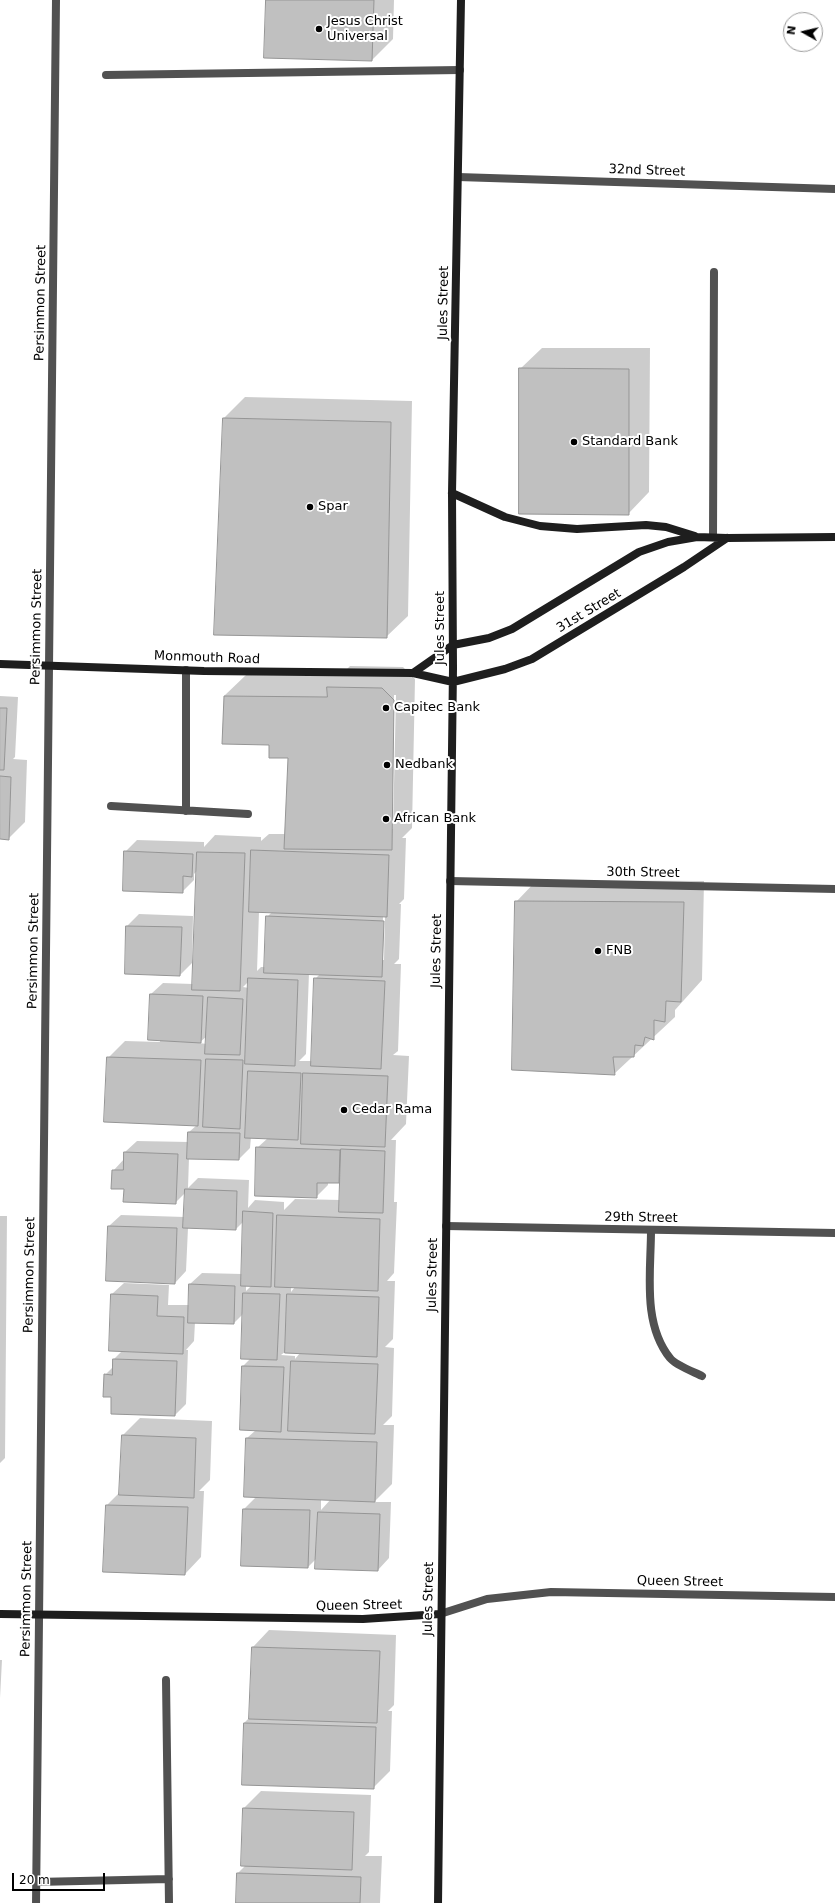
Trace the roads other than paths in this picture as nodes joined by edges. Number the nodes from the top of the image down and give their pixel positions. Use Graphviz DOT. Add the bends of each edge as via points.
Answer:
graph roads {
  1 [pos="56,0"];
  2 [pos="461,0"];
  3 [pos="460,70"];
  4 [pos="106,75"];
  5 [pos="458,177"];
  6 [pos="835,189"];
  7 [pos="714,272"];
  8 [pos="452,493"];
  9 [pos="697,537"];
  10 [pos="713,537"];
  11 [pos="835,537"];
  12 [pos="727,538"];
  13 [pos="453,645"];
  14 [pos="0,664"];
  15 [pos="49,664"];
  16 [pos="186,670"];
  17 [pos="413,673"];
  18 [pos="453,682"];
  19 [pos="111,806"];
  20 [pos="186,811"];
  21 [pos="248,814"];
  22 [pos="450,881"];
  23 [pos="835,889"];
  24 [pos="446,1226"];
  25 [pos="651,1230"];
  26 [pos="835,1233"];
  27 [pos="702,1376"];
  28 [pos="835,1597"];
  29 [pos="0,1614"];
  30 [pos="38,1614"];
  31 [pos="440,1614"];
  32 [pos="166,1680"];
  33 [pos="169,1879"];
  34 [pos="36,1882"];
  35 [pos="36,1903"];
  36 [pos="169,1903"];
  37 [pos="438,1903"];
  1 -- 15 [label="street, Persimmon Street"];
  2 -- 3 [label="main road, Jules Street"];
  3 -- 4 [label="street"];
  3 -- 5 [label="main road, Jules Street"];
  5 -- 6 [label="street, 32nd Street"];
  5 -- 8 [label="main road, Jules Street"];
  7 -- 10 [label="street"];
  8 -- 9 [label="main road" via="505,518 540,526 577,529 652,526 666,527"];
  8 -- 13 [label="main road, Jules Street"];
  9 -- 10 [label="main road, 31st Street"];
  9 -- 13 [label="main road, 31st Street" via="668,542 639,552 512,629 489,638"];
  10 -- 12 [label="main road, 31st Street"];
  11 -- 12 [label="main road, 31st Street"];
  12 -- 18 [label="main road, 31st Street" via="532,659 505,669"];
  13 -- 17 [label="main road"];
  13 -- 18 [label="main road, Jules Street"];
  14 -- 15 [label="main road, Monmouth Road"];
  15 -- 16 [label="main road, Monmouth Road"];
  15 -- 30 [label="street, Persimmon Street"];
  16 -- 17 [label="main road, Monmouth Road"];
  16 -- 20 [label="street"];
  17 -- 18 [label="main road, Monmouth Road"];
  18 -- 22 [label="main road, Jules Street"];
  19 -- 20 [label="street"];
  20 -- 21 [label="street"];
  22 -- 23 [label="street, 30th Street"];
  22 -- 24 [label="main road, Jules Street"];
  24 -- 25 [label="street, 29th Street"];
  24 -- 31 [label="main road, Jules Street"];
  25 -- 26 [label="street, 29th Street"];
  25 -- 27 [label="street" via="650,1307 656,1335 671,1360"];
  28 -- 31 [label="street, Queen Street" via="551,1592 486,1599"];
  29 -- 30 [label="main road, Queen Street"];
  30 -- 31 [label="main road, Queen Street" via="363,1619"];
  30 -- 34 [label="street, Persimmon Street"];
  31 -- 37 [label="main road, Jules Street"];
  32 -- 33 [label="street"];
  33 -- 34 [label="street"];
  33 -- 36 [label="street"];
  34 -- 35 [label="street, Persimmon Street"];
}
